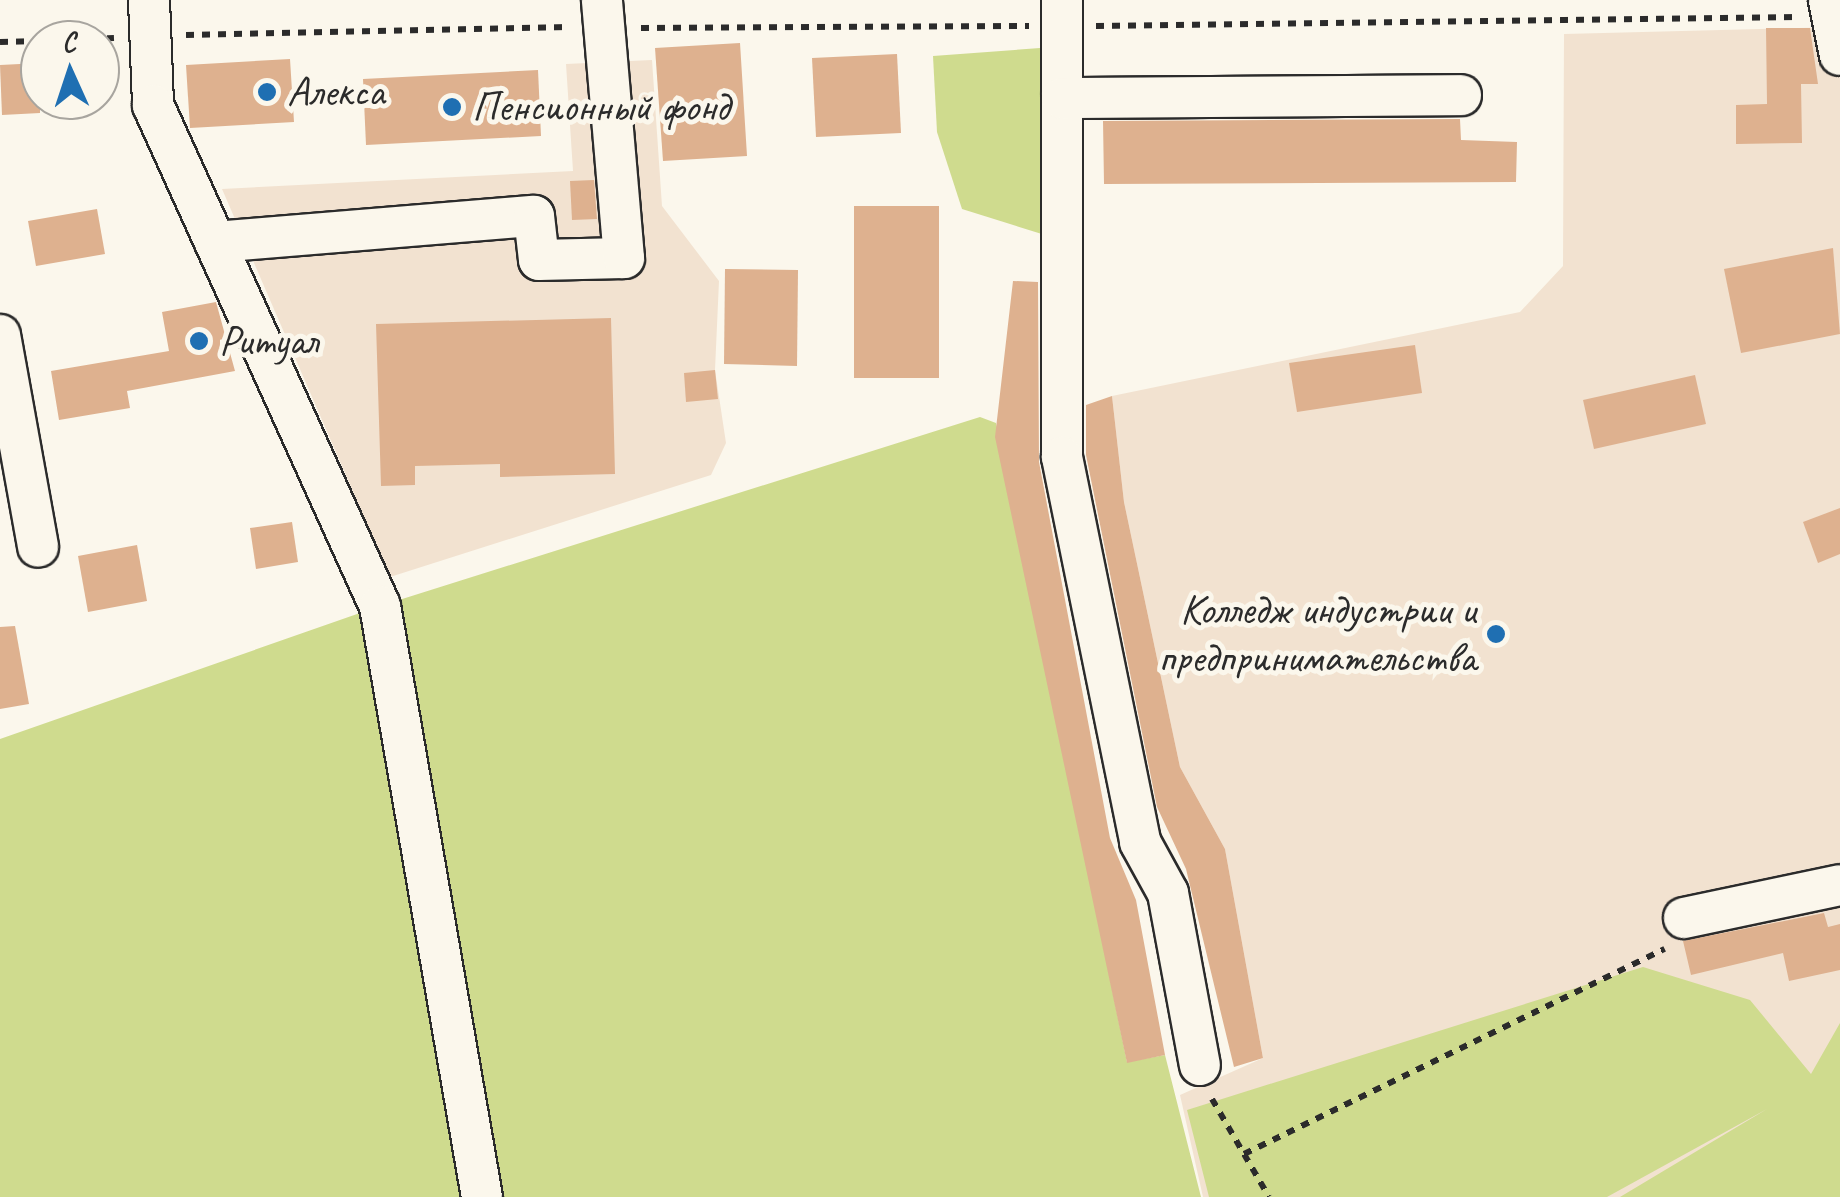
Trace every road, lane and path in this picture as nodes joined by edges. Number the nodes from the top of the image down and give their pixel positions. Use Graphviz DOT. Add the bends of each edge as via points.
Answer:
graph roads {
  1 [pos="1830,8"];
  2 [pos="1062,13"];
  3 [pos="603,14"];
  4 [pos="148,18"];
  5 [pos="120,25"];
  6 [pos="1840,55"];
  7 [pos="1462,95"];
  8 [pos="1062,98"];
  9 [pos="215,242"];
  10 [pos="0,335"];
  11 [pos="38,547"];
  12 [pos="1840,885"];
  13 [pos="1684,918"];
  14 [pos="1200,1065"];
  15 [pos="1244,1154"];
  16 [pos="482,1197"];
  17 [pos="1268,1197"];
  1 -- 2 [label="path"];
  1 -- 6 [label="street"];
  2 -- 3 [label="path"];
  2 -- 8 [label="street"];
  3 -- 4 [label="path"];
  3 -- 9 [label="street" via="624,258 538,260 534,216"];
  4 -- 5 [label="path"];
  4 -- 9 [label="street" via="153,105"];
  7 -- 8 [label="street"];
  8 -- 14 [label="street" via="1062,457 1140,842 1168,893"];
  9 -- 16 [label="street" via="380,606"];
  10 -- 11 [label="street"];
  12 -- 13 [label="street"];
  13 -- 15 [label="path" via="1660,956"];
  14 -- 15 [label="path"];
  15 -- 17 [label="path"];
}
